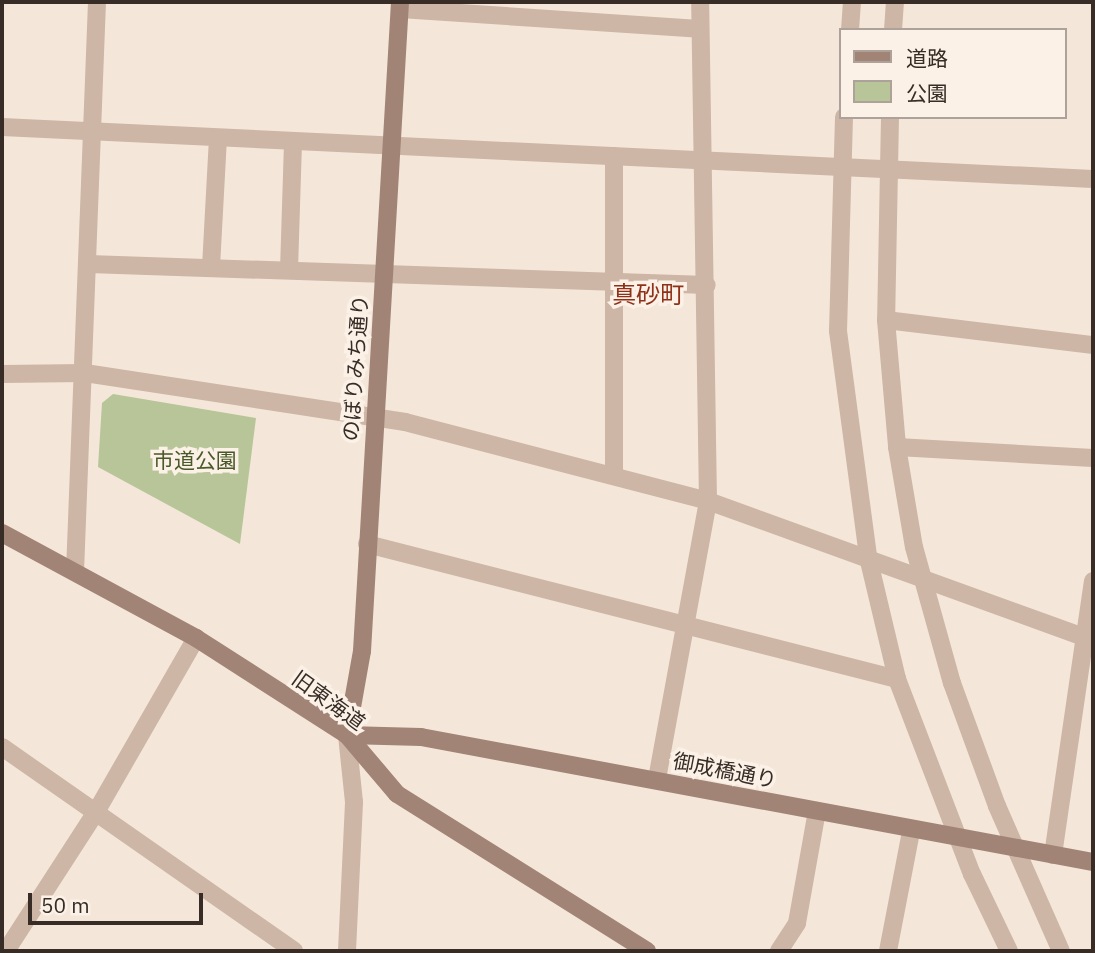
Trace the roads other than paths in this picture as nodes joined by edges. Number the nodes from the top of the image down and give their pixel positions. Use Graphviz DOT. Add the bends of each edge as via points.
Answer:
graph roads {
  1 [pos="97,2"];
  2 [pos="700,2"];
  3 [pos="852,2"];
  4 [pos="895,2"];
  5 [pos="400,6"];
  6 [pos="850,28"];
  7 [pos="893,28"];
  8 [pos="699,29"];
  9 [pos="844,119"];
  10 [pos="890,119"];
  11 [pos="2,127"];
  12 [pos="93,131"];
  13 [pos="218,139"];
  14 [pos="293,143"];
  15 [pos="392,147"];
  16 [pos="614,156"];
  17 [pos="706,163"];
  18 [pos="841,168"];
  19 [pos="888,171"];
  20 [pos="1093,179"];
  21 [pos="89,264"];
  22 [pos="212,267"];
  23 [pos="289,270"];
  24 [pos="384,272"];
  25 [pos="612,281"];
  26 [pos="707,285"];
  27 [pos="886,320"];
  28 [pos="1093,345"];
  29 [pos="85,373"];
  30 [pos="2,374"];
  31 [pos="374,420"];
  32 [pos="897,447"];
  33 [pos="1093,458"];
  34 [pos="614,476"];
  35 [pos="708,502"];
  36 [pos="2,533"];
  37 [pos="367,544"];
  38 [pos="868,557"];
  39 [pos="75,572"];
  40 [pos="922,575"];
  41 [pos="1093,581"];
  42 [pos="685,625"];
  43 [pos="196,638"];
  44 [pos="1090,639"];
  45 [pos="897,679"];
  46 [pos="347,735"];
  47 [pos="2,747"];
  48 [pos="657,779"];
  49 [pos="96,811"];
  50 [pos="817,811"];
  51 [pos="911,831"];
  52 [pos="959,839"];
  53 [pos="1014,849"];
  54 [pos="1053,855"];
  55 [pos="1093,862"];
  56 [pos="6,951"];
  57 [pos="294,951"];
  58 [pos="347,951"];
  59 [pos="647,951"];
  60 [pos="779,951"];
  61 [pos="888,951"];
  62 [pos="1009,951"];
  63 [pos="1062,951"];
  1 -- 12 [label="street"];
  2 -- 8 [label="street"];
  3 -- 6 [label="street"];
  4 -- 7 [label="street"];
  5 -- 8 [label="street"];
  5 -- 15 [label="street, のぼりみち通り"];
  8 -- 17 [label="street"];
  9 -- 18 [label="street"];
  10 -- 19 [label="street"];
  11 -- 12 [label="street"];
  12 -- 13 [label="street"];
  12 -- 21 [label="street"];
  13 -- 14 [label="street"];
  13 -- 22 [label="street"];
  14 -- 15 [label="street"];
  14 -- 23 [label="street"];
  15 -- 16 [label="street"];
  15 -- 24 [label="street, のぼりみち通り"];
  16 -- 17 [label="street"];
  16 -- 25 [label="street"];
  17 -- 18 [label="street"];
  17 -- 26 [label="street"];
  18 -- 19 [label="street"];
  18 -- 38 [label="street" via="838,331 850,453"];
  19 -- 20 [label="street"];
  19 -- 27 [label="street"];
  21 -- 22 [label="street"];
  21 -- 29 [label="street"];
  22 -- 23 [label="street"];
  23 -- 24 [label="street"];
  24 -- 25 [label="street"];
  24 -- 31 [label="street, のぼりみち通り"];
  25 -- 26 [label="street"];
  25 -- 34 [label="street"];
  26 -- 35 [label="street"];
  27 -- 28 [label="street"];
  27 -- 32 [label="street"];
  29 -- 30 [label="street"];
  29 -- 31 [label="street"];
  29 -- 39 [label="street"];
  31 -- 34 [label="street" via="405,422"];
  31 -- 37 [label="street, のぼりみち通り"];
  32 -- 33 [label="street"];
  32 -- 40 [label="street"];
  34 -- 35 [label="street"];
  35 -- 38 [label="street"];
  35 -- 42 [label="street"];
  36 -- 39 [label="street, 旧東海道"];
  37 -- 42 [label="street"];
  37 -- 46 [label="street, のぼりみち通り" via="362,651"];
  38 -- 40 [label="street"];
  38 -- 45 [label="street"];
  39 -- 43 [label="street, 旧東海道"];
  40 -- 44 [label="street"];
  40 -- 53 [label="street" via="952,683"];
  41 -- 44 [label="street"];
  42 -- 45 [label="street"];
  42 -- 48 [label="street"];
  43 -- 46 [label="street, 旧東海道"];
  43 -- 49 [label="street"];
  44 -- 54 [label="street"];
  45 -- 52 [label="street"];
  46 -- 48 [label="street, 御成橋通り" via="421,737"];
  46 -- 58 [label="street" via="354,802"];
  46 -- 59 [label="street, 旧東海道" via="397,794"];
  47 -- 49 [label="street"];
  48 -- 50 [label="street, 御成橋通り"];
  49 -- 56 [label="street"];
  49 -- 57 [label="street"];
  50 -- 51 [label="street, 御成橋通り"];
  50 -- 60 [label="street" via="797,923"];
  51 -- 52 [label="street, 御成橋通り"];
  51 -- 61 [label="street"];
  52 -- 53 [label="street, 御成橋通り"];
  52 -- 62 [label="street"];
  53 -- 54 [label="street, 御成橋通り"];
  53 -- 63 [label="street"];
  54 -- 55 [label="street, 御成橋通り"];
}
